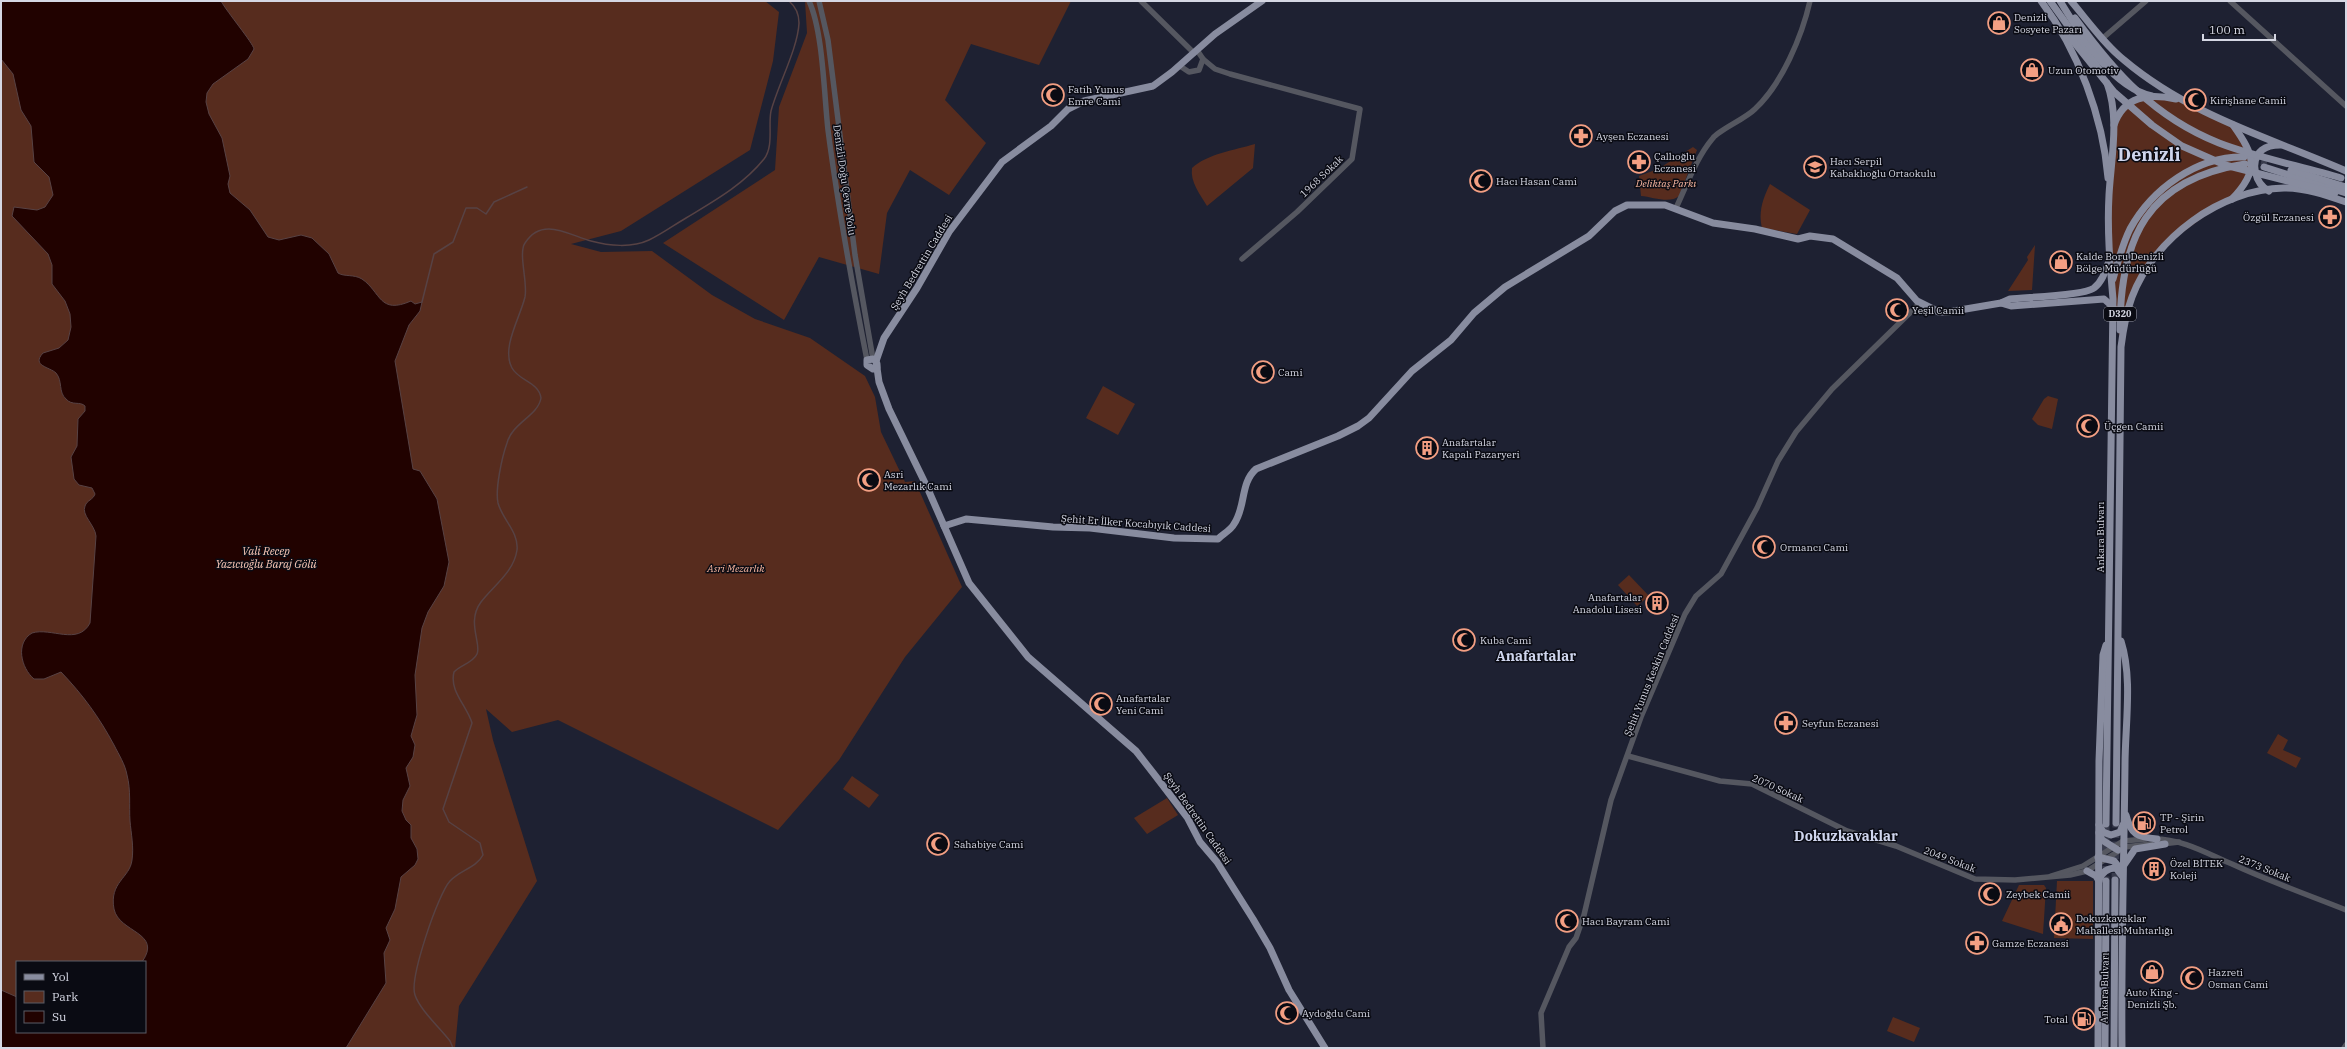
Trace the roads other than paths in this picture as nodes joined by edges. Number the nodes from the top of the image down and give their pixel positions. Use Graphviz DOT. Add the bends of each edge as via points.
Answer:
graph roads {
  1 [pos="809,1"];
  2 [pos="818,1"];
  3 [pos="1141,1"];
  4 [pos="1262,1"];
  5 [pos="1810,1"];
  6 [pos="2041,1"];
  7 [pos="2050,1"];
  8 [pos="2060,1"];
  9 [pos="2065,1"];
  10 [pos="2071,1"];
  11 [pos="2146,1"];
  12 [pos="2230,1"];
  13 [pos="2052,17"];
  14 [pos="2069,36"];
  15 [pos="2103,38"];
  16 [pos="1196,52"];
  17 [pos="1203,59"];
  18 [pos="1180,66"];
  19 [pos="1215,69"];
  20 [pos="1199,70"];
  21 [pos="2152,96"];
  22 [pos="2182,100"];
  23 [pos="2346,106"];
  24 [pos="2233,125"];
  25 [pos="2113,128"];
  26 [pos="2280,145"];
  27 [pos="2346,171"];
  28 [pos="2344,180"];
  29 [pos="2346,187"];
  30 [pos="2269,191"];
  31 [pos="2346,193"];
  32 [pos="2332,195"];
  33 [pos="2109,196"];
  34 [pos="2346,197"];
  35 [pos="2232,199"];
  36 [pos="2346,202"];
  37 [pos="1676,208"];
  38 [pos="2110,258"];
  39 [pos="1242,259"];
  40 [pos="2112,283"];
  41 [pos="1920,303"];
  42 [pos="2001,303"];
  43 [pos="2112,306"];
  44 [pos="2121,347"];
  45 [pos="874,360"];
  46 [pos="879,382"];
  47 [pos="944,526"];
  48 [pos="2118,634"];
  49 [pos="1628,756"];
  50 [pos="2124,807"];
  51 [pos="2102,824"];
  52 [pos="2120,824"];
  53 [pos="1847,831"];
  54 [pos="2098,833"];
  55 [pos="2157,839"];
  56 [pos="2179,842"];
  57 [pos="2165,844"];
  58 [pos="2119,846"];
  59 [pos="2101,860"];
  60 [pos="2123,869"];
  61 [pos="2087,871"];
  62 [pos="2050,878"];
  63 [pos="2119,880"];
  64 [pos="2103,881"];
  65 [pos="2346,910"];
  66 [pos="2346,1045"];
  67 [pos="1325,1048"];
  68 [pos="1543,1048"];
  69 [pos="2098,1048"];
  70 [pos="2105,1048"];
  71 [pos="2114,1048"];
  72 [pos="2122,1048"];
  73 [pos="2344,1048"];
  1 -- 45 [label="street, Denizli Doğu Çevre Yolu" via="816,22 846,256"];
  2 -- 45 [label="street, Denizli Doğu Çevre Yolu" via="824,16 828,40 855,255"];
  3 -- 16 [label="street"];
  4 -- 16 [label="main road, Şeyh Bedrettin Caddesi" via="1215,34"];
  5 -- 37 [label="street" via="1797,44 1766,98 1736,124 1714,136 1704,149"];
  6 -- 13 [label="main road"];
  7 -- 14 [label="main road"];
  7 -- 25 [label="main road" via="2092,58 2108,87"];
  8 -- 21 [label="main road" via="2114,76 2135,90"];
  9 -- 28 [label="main road, bridge" via="2075,18 2121,77 2139,94 2181,124 2243,151"];
  10 -- 15 [label="main road"];
  11 -- 15 [label="street"];
  12 -- 23 [label="street"];
  13 -- 14 [label="main road"];
  13 -- 33 [label="main road" via="2076,62 2092,104 2107,168"];
  14 -- 32 [label="main road, bridge" via="2114,92 2177,144 2225,165"];
  15 -- 22 [label="main road" via="2123,59"];
  16 -- 17 [label="street"];
  16 -- 18 [label="main road, Şeyh Bedrettin Caddesi"];
  17 -- 19 [label="street"];
  17 -- 20 [label="street"];
  18 -- 20 [label="street" via="1189,72"];
  18 -- 45 [label="main road, Şeyh Bedrettin Caddesi" via="1153,86 1084,100 1002,162 949,232 918,288 884,338"];
  19 -- 20 [label="street"];
  19 -- 39 [label="street, 1968 Sokak" via="1360,109 1352,159 1297,212"];
  21 -- 22 [label="main road"];
  21 -- 25 [label="main road" via="2140,98 2126,106 2120,112"];
  22 -- 24 [label="main road"];
  24 -- 26 [label="main road"];
  24 -- 35 [label="main road" via="2250,151 2252,163 2246,183"];
  25 -- 33 [label="main road"];
  26 -- 27 [label="main road"];
  26 -- 30 [label="main road" via="2264,148 2257,157 2257,179"];
  29 -- 31 [label="main road" via="2265,165"];
  30 -- 32 [label="main road" via="2283,188"];
  30 -- 35 [label="main road"];
  32 -- 34 [label="main road"];
  32 -- 36 [label="main road"];
  33 -- 38 [label="main road, Ankara Bulvarı"];
  35 -- 44 [label="main road, Ankara Bulvarı" via="2195,218 2180,230 2151,263 2132,296"];
  37 -- 41 [label="main road, Şehit Er İlker Kocabıyık Caddesi" via="1717,224 1755,229 1798,239 1810,236 1833,239 1897,278"];
  37 -- 47 [label="main road, Şehit Er İlker Kocabıyık Caddesi" via="1656,204 1627,205 1615,211 1589,236 1505,287 1474,313 1451,340 1412,371 1363,422 1338,436 1256,468 1250,474 1234,524 1218,539 1174,538 980,519 960,520"];
  38 -- 40 [label="main road, Ankara Bulvarı"];
  38 -- 42 [label="main road, Şehit Er İlker Kocabıyık Caddesi" via="2100,280 2090,290 2010,299"];
  40 -- 43 [label="main road, Ankara Bulvarı"];
  40 -- 44 [label="main road, Ankara Bulvarı / D320" via="2130,229 2163,188 2197,167 2230,158 2244,161 2200,175 2169,192 2141,226 2122,280"];
  41 -- 42 [label="main road, Şehit Er İlker Kocabıyık Caddesi" via="1944,312"];
  41 -- 49 [label="street, Şehit Yunus Keskin Caddesi" via="1832,389 1792,439 1720,574 1696,596 1685,614 1641,717"];
  42 -- 43 [label="main road, Şehit Er İlker Kocabıyık Caddesi" via="2011,306 2104,299"];
  43 -- 51 [label="main road, Ankara Bulvarı" via="2109,632"];
  44 -- 48 [label="main road, Ankara Bulvarı"];
  45 -- 46 [label="main road, Şeyh Bedrettin Caddesi"];
  45 -- 46 [label="main road" via="876,368 870,369"];
  46 -- 47 [label="main road, Şeyh Bedrettin Caddesi"];
  47 -- 67 [label="main road, Şeyh Bedrettin Caddesi" via="969,583 1028,657 1136,751 1188,817 1200,842 1217,862 1253,919 1270,948 1289,990"];
  48 -- 50 [label="main road" via="2126,657"];
  48 -- 52 [label="main road, Ankara Bulvarı"];
  49 -- 53 [label="street, 2070 Sokak" via="1720,781 1752,784"];
  49 -- 68 [label="street, Şehit Yunus Keskin Caddesi" via="1609,807 1584,915 1541,1013"];
  50 -- 52 [label="main road"];
  50 -- 55 [label="main road" via="2131,831"];
  51 -- 52 [label="main road" via="2103,832 2111,835 2120,832"];
  51 -- 54 [label="main road, Ankara Bulvarı"];
  52 -- 58 [label="main road"];
  53 -- 62 [label="street, 2049 Sokak" via="1896,846 1975,879"];
  54 -- 58 [label="main road" via="2102,840"];
  54 -- 59 [label="main road, Ankara Bulvarı"];
  55 -- 56 [label="street, 2373 Sokak"];
  55 -- 58 [label="street, 2373 Sokak" via="2132,839"];
  56 -- 57 [label="street"];
  56 -- 65 [label="street, 2373 Sokak"];
  57 -- 58 [label="street"];
  57 -- 60 [label="main road" via="2135,849 2128,856"];
  58 -- 59 [label="street"];
  58 -- 60 [label="main road"];
  59 -- 60 [label="main road" via="2118,864"];
  59 -- 61 [label="street"];
  59 -- 62 [label="street" via="2053,874"];
  59 -- 64 [label="main road, Ankara Bulvarı"];
  60 -- 63 [label="main road"];
  61 -- 62 [label="street"];
  61 -- 64 [label="main road"];
  63 -- 64 [label="main road" via="2119,871 2113,868 2103,872"];
  63 -- 71 [label="main road, Ankara Bulvarı"];
  63 -- 72 [label="main road"];
  64 -- 69 [label="main road"];
  64 -- 70 [label="main road, Ankara Bulvarı"];
  66 -- 73 [label="street"];
}
